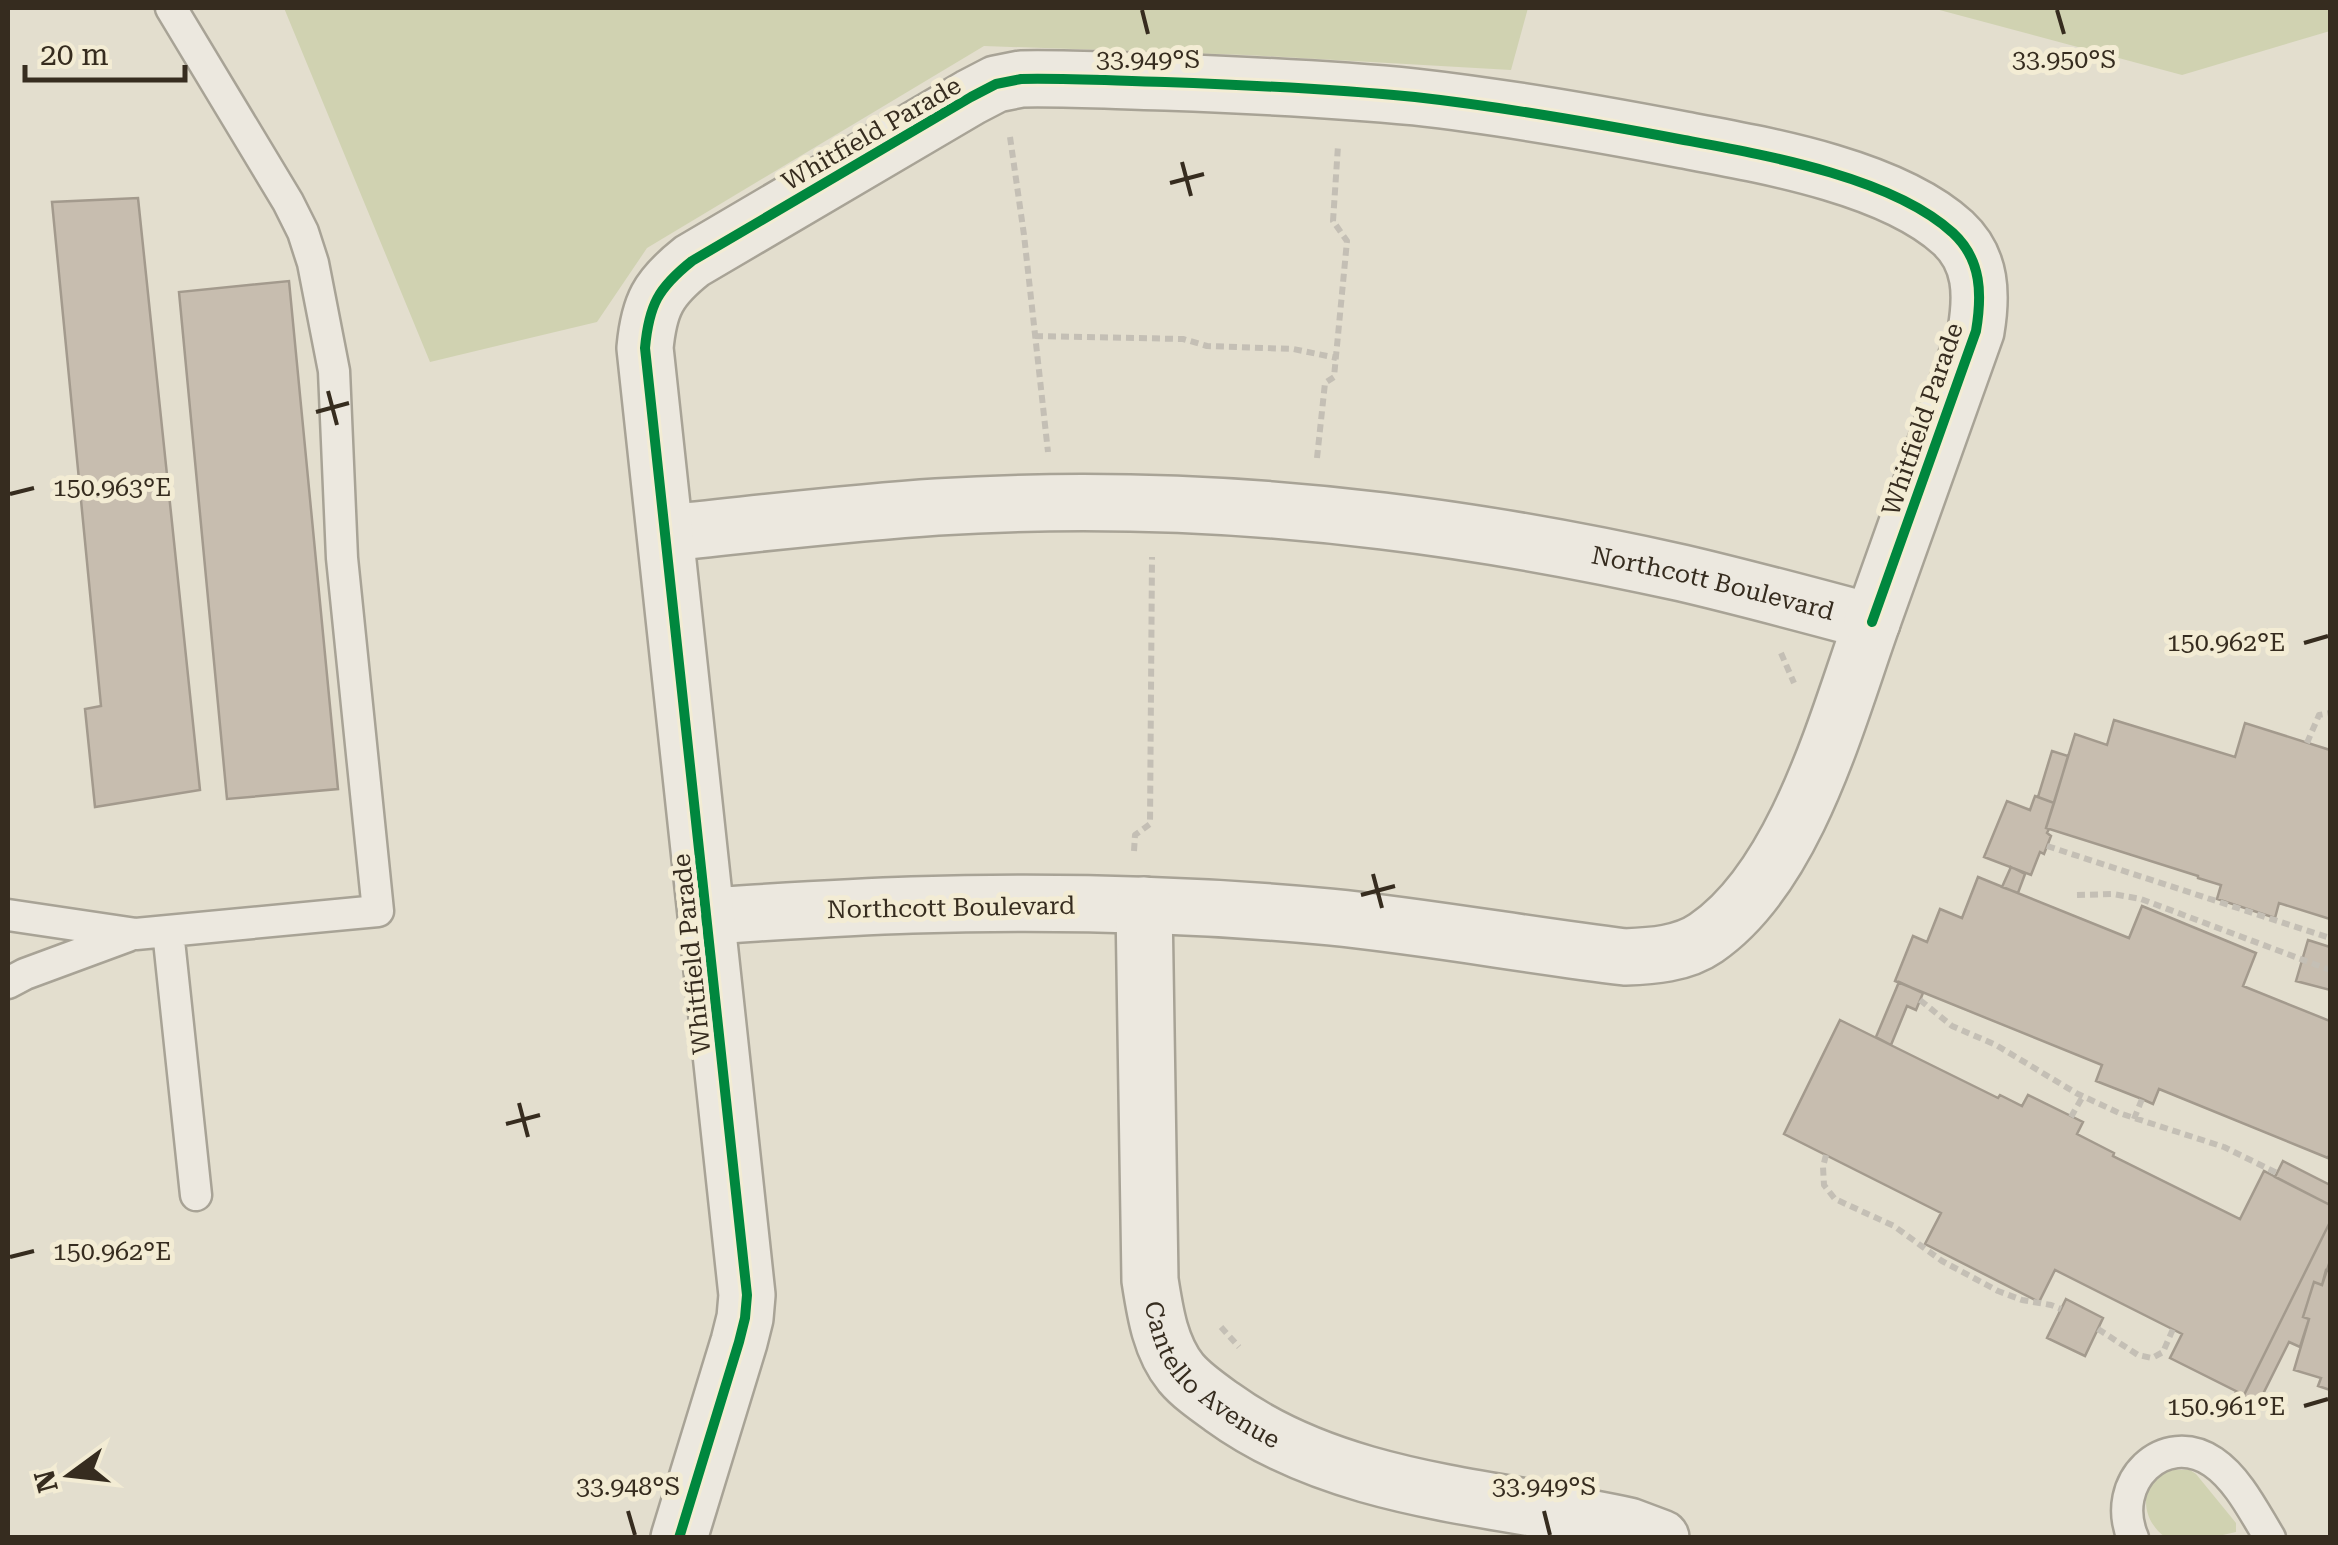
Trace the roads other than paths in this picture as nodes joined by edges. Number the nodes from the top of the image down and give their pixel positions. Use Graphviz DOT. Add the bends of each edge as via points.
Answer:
graph roads {
  1 [pos="171,8"];
  2 [pos="666,533"];
  3 [pos="1848,615"];
  4 [pos="1139,880"];
  5 [pos="8,915"];
  6 [pos="707,916"];
  7 [pos="168,931"];
  8 [pos="136,934"];
  9 [pos="8,984"];
  10 [pos="196,1195"];
  11 [pos="679,1538"];
  12 [pos="1662,1538"];
  13 [pos="2133,1538"];
  14 [pos="2270,1538"];
  1 -- 7 [label="lane" via="288,202 313,263 334,372 342,558 378,911"];
  2 -- 3 [label="street, Northcott Boulevard" via="1008,504 1348,518 1465,532 1667,570"];
  2 -- 3 [label="street, Whitfield Parade" via="648,320 656,296 692,261 996,84 1046,78 1346,91 1574,120 1787,162 1891,195 1956,235 1979,276 1976,331"];
  2 -- 6 [label="street, Whitfield Parade"];
  3 -- 4 [label="street, Northcott Boulevard" via="1808,798 1782,850 1728,920 1680,950 1624,958 1395,924 1250,911"];
  4 -- 6 [label="street, Northcott Boulevard" via="925,904"];
  4 -- 12 [label="street, Cantello Avenue" via="1150,1280 1160,1331 1181,1374 1236,1417 1334,1465"];
  5 -- 8 [label="lane"];
  6 -- 11 [label="street, Whitfield Parade" via="747,1295 740,1342"];
  7 -- 8 [label="lane"];
  7 -- 10 [label="lane"];
  8 -- 9 [label="lane"];
  13 -- 14 [label="lane" via="2129,1488 2140,1471 2175,1453 2212,1462"];
}
